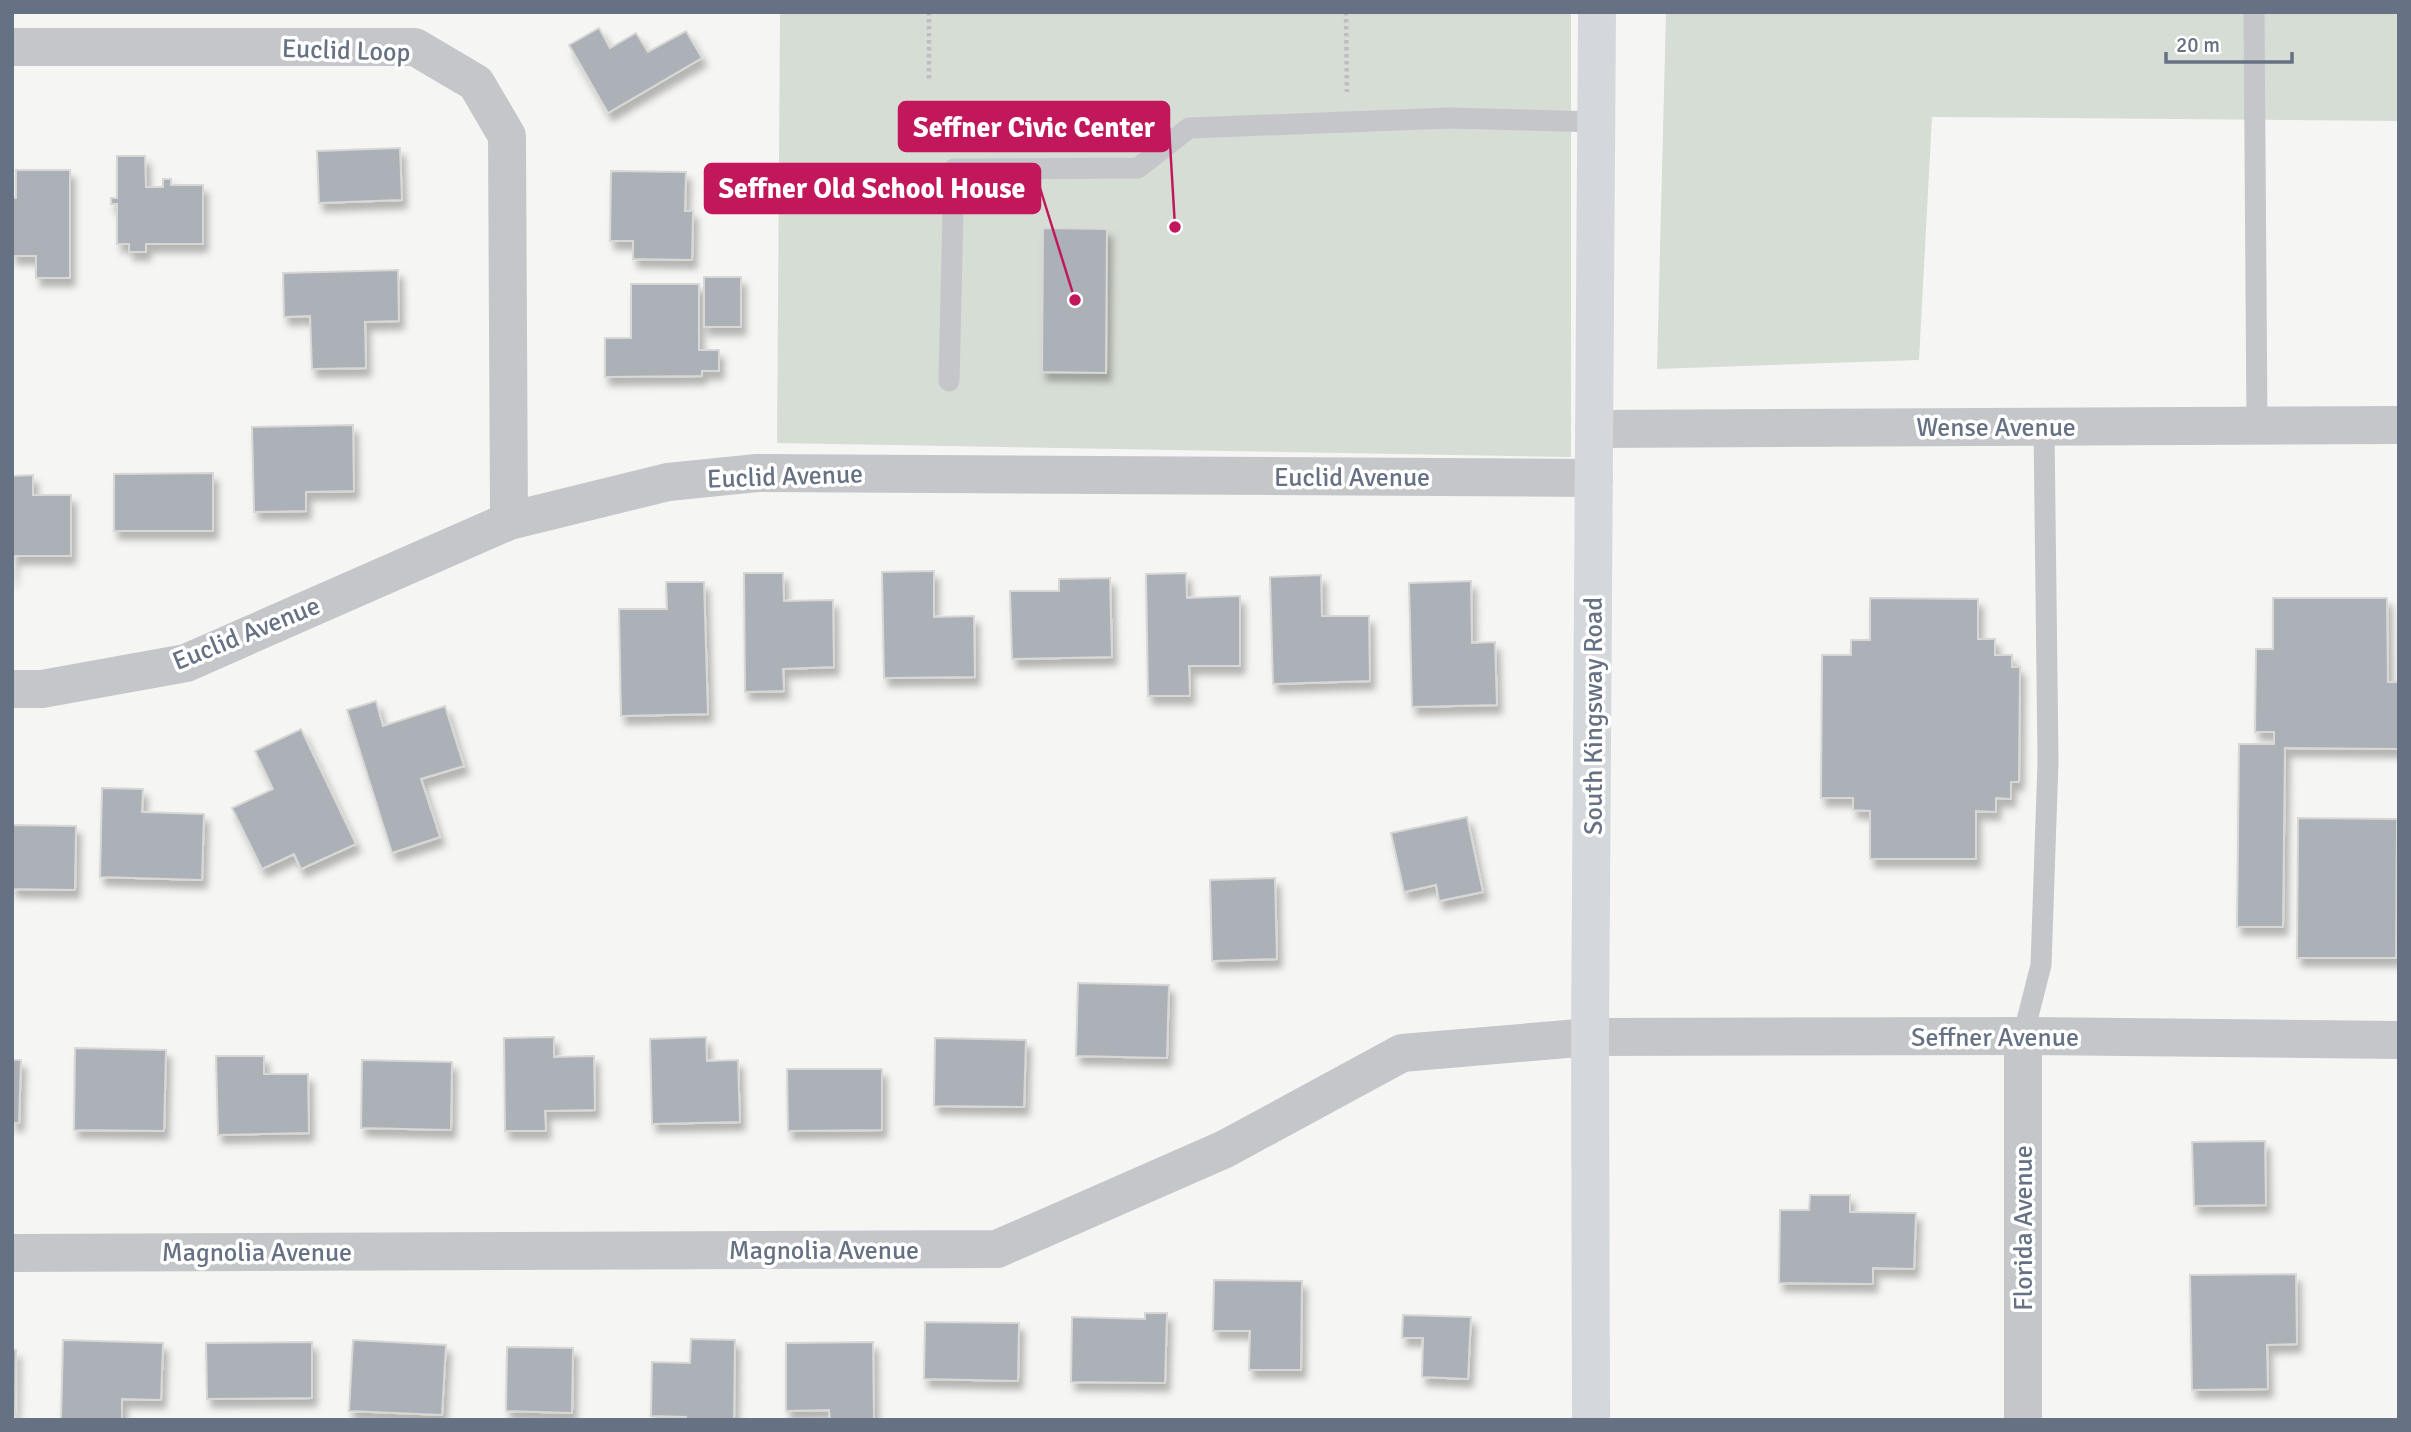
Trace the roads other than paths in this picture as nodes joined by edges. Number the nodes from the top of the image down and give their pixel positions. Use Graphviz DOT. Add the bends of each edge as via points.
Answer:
graph roads {
  1 [pos="1597,12"];
  2 [pos="2254,12"];
  3 [pos="12,47"];
  4 [pos="1597,122"];
  5 [pos="949,381"];
  6 [pos="2257,425"];
  7 [pos="2399,425"];
  8 [pos="2044,427"];
  9 [pos="1594,429"];
  10 [pos="1594,478"];
  11 [pos="509,521"];
  12 [pos="12,689"];
  13 [pos="2024,1036"];
  14 [pos="1590,1037"];
  15 [pos="2399,1040"];
  16 [pos="12,1253"];
  17 [pos="1591,1420"];
  18 [pos="2024,1420"];
  1 -- 4 [label="street, South Kingsway Road"];
  2 -- 6 [label="lane"];
  3 -- 11 [label="street, Euclid Loop" via="415,47 476,83 507,136"];
  4 -- 5 [label="lane" via="1449,118 1189,128 1138,168 954,169"];
  4 -- 9 [label="street, South Kingsway Road"];
  6 -- 7 [label="street, Wense Avenue"];
  6 -- 8 [label="street, Wense Avenue"];
  8 -- 9 [label="street, Wense Avenue"];
  8 -- 13 [label="lane" via="2048,762 2041,965"];
  9 -- 10 [label="street, South Kingsway Road"];
  10 -- 11 [label="street, Euclid Avenue" via="757,473 668,482"];
  10 -- 14 [label="street, South Kingsway Road"];
  11 -- 12 [label="street, Euclid Avenue" via="186,663 42,689"];
  13 -- 14 [label="street, Seffner Avenue"];
  13 -- 15 [label="street, Seffner Avenue"];
  13 -- 18 [label="street, Florida Avenue"];
  14 -- 16 [label="street, Magnolia Avenue" via="1402,1053 1225,1149 997,1249"];
  14 -- 17 [label="street, South Kingsway Road"];
}
